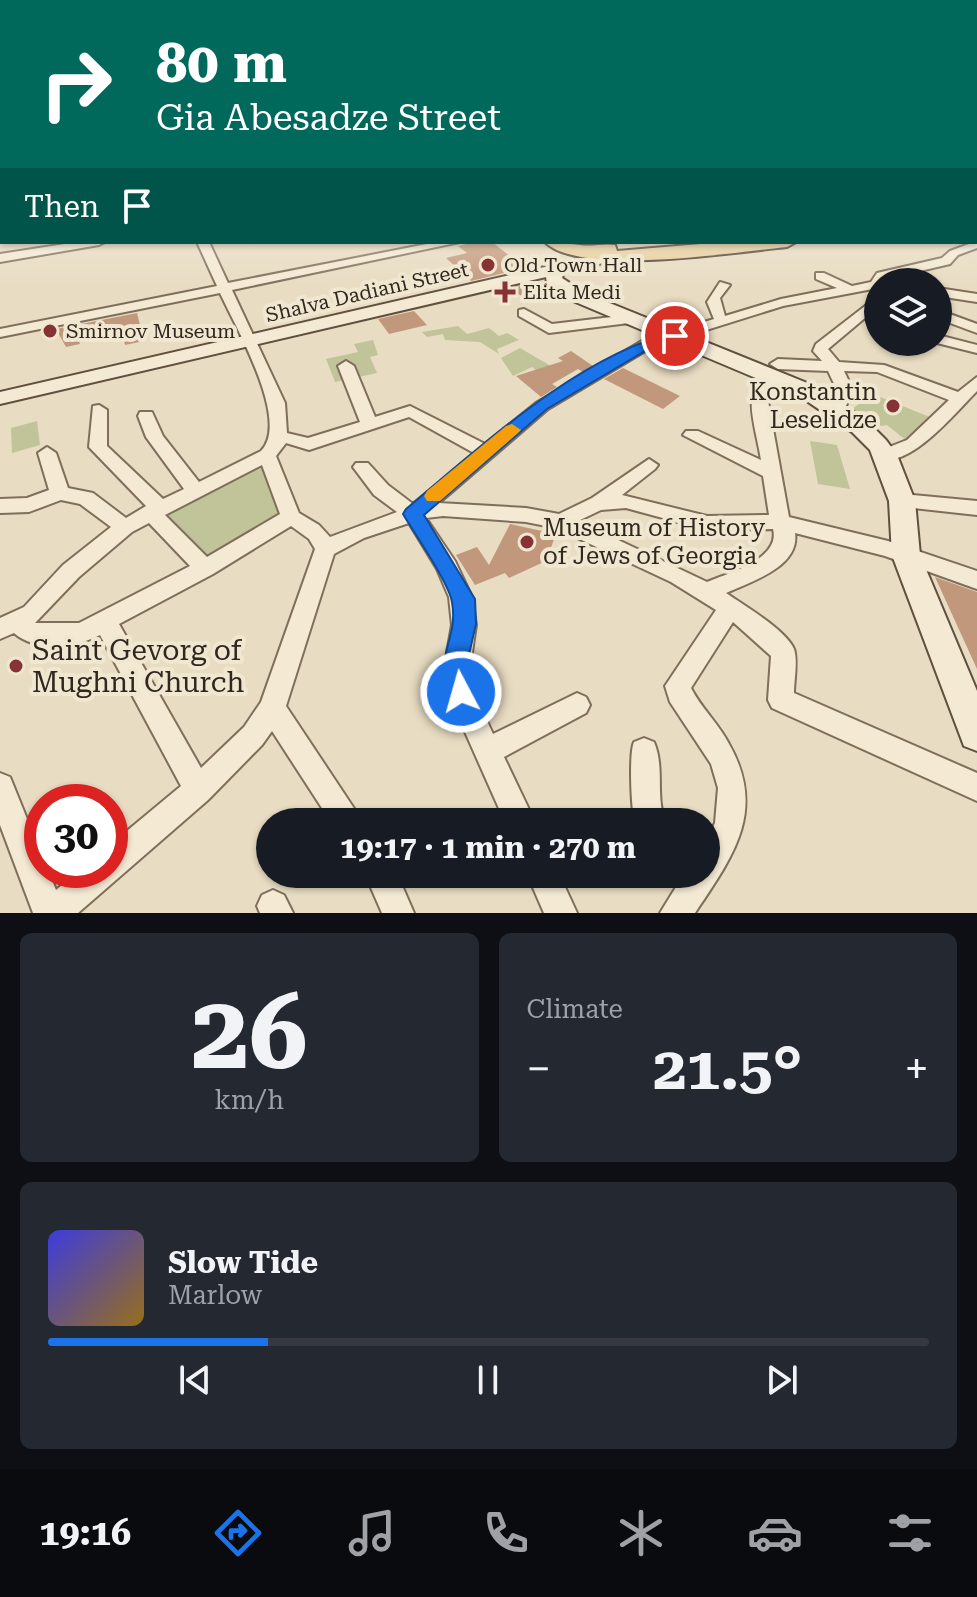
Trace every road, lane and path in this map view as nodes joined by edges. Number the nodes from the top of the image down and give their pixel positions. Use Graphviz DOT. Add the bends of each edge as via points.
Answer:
graph roads {
  1 [pos="87,244"];
  2 [pos="204,244"];
  3 [pos="444,244"];
  4 [pos="558,244"];
  5 [pos="717,244"];
  6 [pos="977,244"];
  7 [pos="612,247"];
  8 [pos="0,258"];
  9 [pos="565,268"];
  10 [pos="916,268"];
  11 [pos="820,276"];
  12 [pos="724,285"];
  13 [pos="225,289"];
  14 [pos="851,290"];
  15 [pos="864,290"];
  16 [pos="952,294"];
  17 [pos="977,298"];
  18 [pos="864,303"];
  19 [pos="524,313"];
  20 [pos="629,319"];
  21 [pos="952,319"];
  22 [pos="722,321"];
  23 [pos="977,329"];
  24 [pos="0,333"];
  25 [pos="675,336"];
  26 [pos="249,341"];
  27 [pos="952,343"];
  28 [pos="977,349"];
  29 [pos="830,365"];
  30 [pos="346,366"];
  31 [pos="779,371"];
  32 [pos="977,382"];
  33 [pos="0,398"];
  34 [pos="959,398"];
  35 [pos="832,407"];
  36 [pos="99,410"];
  37 [pos="146,416"];
  38 [pos="369,424"];
  39 [pos="692,435"];
  40 [pos="279,436"];
  41 [pos="484,451"];
  42 [pos="47,453"];
  43 [pos="267,455"];
  44 [pos="885,455"];
  45 [pos="649,465"];
  46 [pos="362,467"];
  47 [pos="771,472"];
  48 [pos="195,490"];
  49 [pos="60,493"];
  50 [pos="902,501"];
  51 [pos="597,503"];
  52 [pos="0,506"];
  53 [pos="977,508"];
  54 [pos="154,510"];
  55 [pos="413,514"];
  56 [pos="291,517"];
  57 [pos="561,522"];
  58 [pos="780,522"];
  59 [pos="125,527"];
  60 [pos="325,549"];
  61 [pos="906,555"];
  62 [pos="205,568"];
  63 [pos="977,580"];
  64 [pos="720,599"];
  65 [pos="106,623"];
  66 [pos="8,625"];
  67 [pos="577,705"];
  68 [pos="272,708"];
  69 [pos="977,734"];
  70 [pos="488,751"];
  71 [pos="644,751"];
  72 [pos="0,787"];
  73 [pos="977,787"];
  74 [pos="198,790"];
  75 [pos="339,808"];
  76 [pos="514,808"];
  77 [pos="647,808"];
  78 [pos="720,842"];
  79 [pos="128,850"];
  80 [pos="82,888"];
  81 [pos="387,888"];
  82 [pos="549,888"];
  83 [pos="692,888"];
  84 [pos="51,913"];
  85 [pos="398,913"];
  86 [pos="561,913"];
  87 [pos="676,913"];
  1 -- 8 [label="street"];
  2 -- 13 [label="street"];
  3 -- 13 [label="street"];
  4 -- 7 [label="main road" via="568,249"];
  5 -- 7 [label="main road"];
  6 -- 10 [label="street" via="946,261"];
  7 -- 9 [label="street, Shalva Dadiani Street"];
  9 -- 20 [label="street" via="553,279"];
  9 -- 26 [label="street, Shalva Dadiani Street"];
  11 -- 14 [label="street"];
  12 -- 22 [label="street" via="711,303"];
  13 -- 24 [label="street"];
  13 -- 26 [label="street"];
  14 -- 15 [label="street"];
  14 -- 22 [label="street"];
  16 -- 17 [label="street"];
  18 -- 29 [label="street" via="821,347"];
  19 -- 20 [label="street" via="549,329"];
  20 -- 25 [label="street"];
  21 -- 23 [label="street"];
  22 -- 25 [label="street"];
  25 -- 31 [label="street"];
  25 -- 41 [label="street" via="647,344 542,406"];
  26 -- 33 [label="street, Shalva Dadiani Street"];
  26 -- 40 [label="street" via="277,403"];
  27 -- 28 [label="street"];
  29 -- 31 [label="street"];
  29 -- 34 [label="street" via="879,368"];
  29 -- 35 [label="street" via="845,390"];
  30 -- 38 [label="street"];
  31 -- 35 [label="street"];
  31 -- 47 [label="street" via="760,401"];
  32 -- 34 [label="street"];
  34 -- 44 [label="street" via="913,444"];
  35 -- 44 [label="street"];
  36 -- 54 [label="street" via="98,447"];
  37 -- 48 [label="street" via="155,437"];
  38 -- 40 [label="street" via="309,444"];
  38 -- 41 [label="street" via="410,411"];
  39 -- 47 [label="street"];
  40 -- 43 [label="street"];
  41 -- 55 [label="street"];
  42 -- 49 [label="street"];
  43 -- 48 [label="street"];
  43 -- 56 [label="street"];
  44 -- 50 [label="street"];
  45 -- 51 [label="street"];
  46 -- 55 [label="street" via="381,490"];
  47 -- 58 [label="street"];
  48 -- 54 [label="street"];
  49 -- 52 [label="street" via="29,505"];
  49 -- 59 [label="street" via="86,498"];
  50 -- 53 [label="street"];
  50 -- 61 [label="street"];
  51 -- 57 [label="street"];
  51 -- 58 [label="street" via="626,501 707,523"];
  54 -- 59 [label="street"];
  54 -- 62 [label="street"];
  55 -- 57 [label="street" via="443,509"];
  55 -- 60 [label="street"];
  55 -- 70 [label="street" via="463,599 455,680"];
  56 -- 60 [label="street" via="322,538"];
  56 -- 62 [label="street"];
  57 -- 64 [label="street"];
  58 -- 61 [label="street"];
  58 -- 64 [label="street" via="783,548"];
  59 -- 66 [label="street" via="71,571 32,614"];
  60 -- 68 [label="street"];
  61 -- 63 [label="street"];
  61 -- 69 [label="street"];
  62 -- 65 [label="street"];
  64 -- 73 [label="street" via="783,652 781,700"];
  64 -- 78 [label="street" via="678,686 729,770 730,825"];
  65 -- 66 [label="street" via="82,633 48,635"];
  65 -- 74 [label="street"];
  67 -- 70 [label="street"];
  68 -- 74 [label="street" via="234,757"];
  68 -- 75 [label="street"];
  70 -- 76 [label="street"];
  71 -- 77 [label="street" via="649,767"];
  72 -- 84 [label="street"];
  74 -- 79 [label="street"];
  80 -- 84 [label="street"];
  81 -- 85 [label="street"];
  82 -- 86 [label="street"];
  83 -- 87 [label="street"];
}
